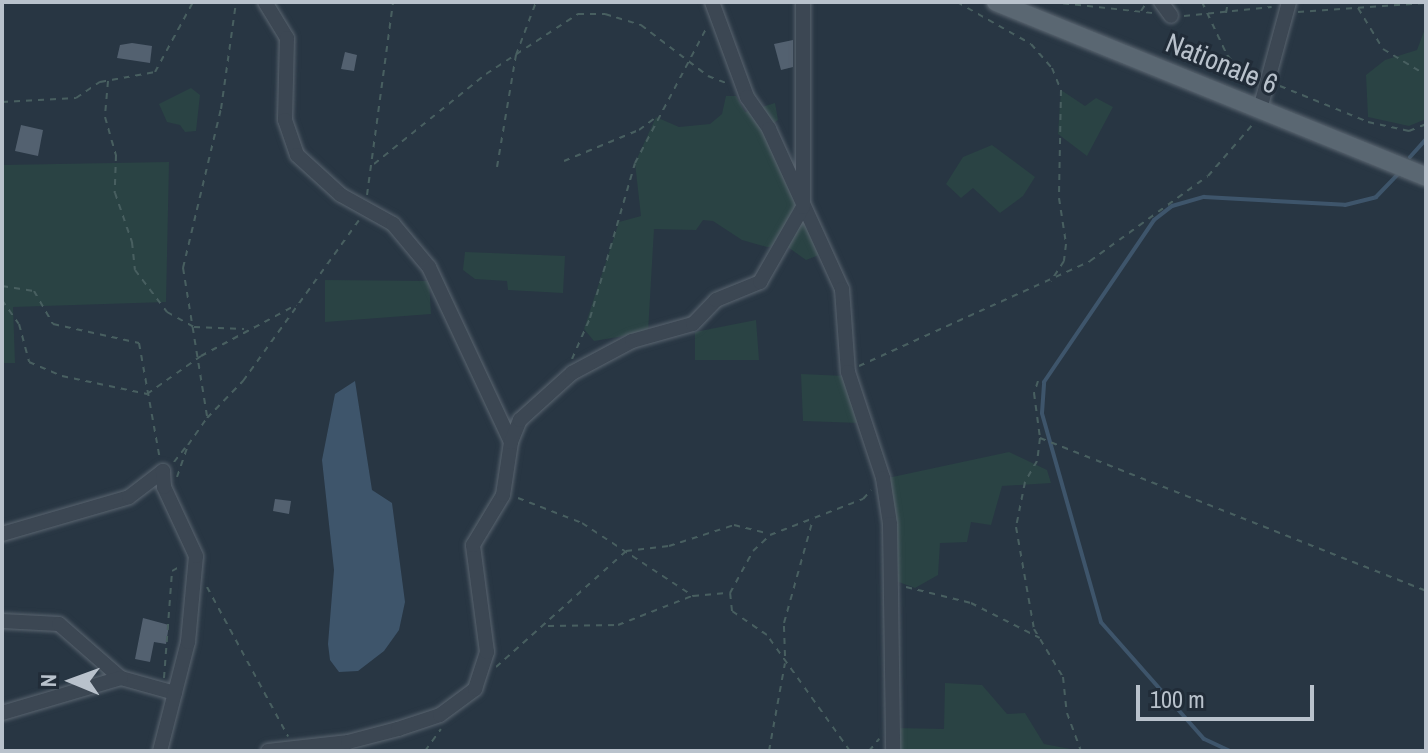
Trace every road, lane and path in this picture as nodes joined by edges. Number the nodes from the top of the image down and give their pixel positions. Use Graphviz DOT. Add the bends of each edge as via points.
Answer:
graph roads {
  1 [pos="193,2"];
  2 [pos="236,2"];
  3 [pos="265,2"];
  4 [pos="393,2"];
  5 [pos="536,2"];
  6 [pos="803,2"];
  7 [pos="957,2"];
  8 [pos="996,2"];
  9 [pos="1147,2"];
  10 [pos="1161,2"];
  11 [pos="1202,2"];
  12 [pos="1228,2"];
  13 [pos="1392,2"];
  14 [pos="1426,3"];
  15 [pos="1387,6"];
  16 [pos="1289,7"];
  17 [pos="1358,8"];
  18 [pos="713,9"];
  19 [pos="1141,11"];
  20 [pos="1226,15"];
  21 [pos="1171,16"];
  22 [pos="516,55"];
  23 [pos="688,60"];
  24 [pos="1426,75"];
  25 [pos="108,81"];
  26 [pos="1269,83"];
  27 [pos="747,97"];
  28 [pos="2,102"];
  29 [pos="1260,109"];
  30 [pos="656,117"];
  31 [pos="1426,124"];
  32 [pos="564,161"];
  33 [pos="374,164"];
  34 [pos="497,167"];
  35 [pos="1426,177"];
  36 [pos="364,203"];
  37 [pos="803,207"];
  38 [pos="1050,282"];
  39 [pos="2,286"];
  40 [pos="2,300"];
  41 [pos="297,304"];
  42 [pos="194,327"];
  43 [pos="247,329"];
  44 [pos="201,356"];
  45 [pos="848,372"];
  46 [pos="572,373"];
  47 [pos="1038,381"];
  48 [pos="147,394"];
  49 [pos="207,418"];
  50 [pos="1040,438"];
  51 [pos="511,442"];
  52 [pos="188,445"];
  53 [pos="163,471"];
  54 [pos="882,474"];
  55 [pos="177,485"];
  56 [pos="503,495"];
  57 [pos="813,518"];
  58 [pos="2,534"];
  59 [pos="770,535"];
  60 [pos="626,551"];
  61 [pos="196,556"];
  62 [pos="893,583"];
  63 [pos="1426,591"];
  64 [pos="730,593"];
  65 [pos="693,596"];
  66 [pos="2,621"];
  67 [pos="547,626"];
  68 [pos="1042,638"];
  69 [pos="785,659"];
  70 [pos="121,678"];
  71 [pos="482,679"];
  72 [pos="169,690"];
  73 [pos="2,713"];
  74 [pos="294,748"];
  75 [pos="160,751"];
  76 [pos="268,751"];
  77 [pos="769,751"];
  78 [pos="850,751"];
  79 [pos="893,751"];
  80 [pos="1081,751"];
  1 -- 25 [label="path" via="155,72"];
  2 -- 42 [label="path" via="221,109 183,268"];
  3 -- 36 [label="street" via="287,38 288,139 310,170 347,198"];
  4 -- 33 [label="path"];
  5 -- 22 [label="path"];
  6 -- 37 [label="street"];
  7 -- 38 [label="path" via="1031,44 1052,68 1061,90 1059,198 1066,244 1064,261"];
  8 -- 29 [label="main road, Nationale 6"];
  9 -- 19 [label="path"];
  10 -- 21 [label="street"];
  11 -- 26 [label="path" via="1243,74"];
  12 -- 20 [label="path"];
  13 -- 15 [label="path"];
  14 -- 15 [label="path"];
  15 -- 17 [label="path"];
  16 -- 17 [label="path"];
  16 -- 26 [label="street"];
  17 -- 24 [label="path" via="1383,49"];
  18 -- 23 [label="path"];
  18 -- 27 [label="street"];
  22 -- 23 [label="path" via="578,14 605,14 641,25"];
  22 -- 33 [label="path"];
  22 -- 34 [label="path"];
  23 -- 27 [label="path"];
  23 -- 30 [label="path"];
  25 -- 28 [label="path" via="76,98"];
  25 -- 42 [label="path" via="105,117 116,155 115,193 132,242 135,270 167,312"];
  26 -- 29 [label="street"];
  26 -- 31 [label="path" via="1368,122 1409,131"];
  27 -- 37 [label="street" via="769,129"];
  29 -- 35 [label="main road, Nationale 6"];
  29 -- 38 [label="path" via="1251,130 1208,176 1090,261"];
  30 -- 32 [label="path" via="639,130"];
  30 -- 46 [label="path" via="635,163 590,318 571,354"];
  33 -- 36 [label="path"];
  36 -- 41 [label="path" via="353,231"];
  36 -- 51 [label="street" via="393,224 429,267"];
  37 -- 45 [label="street" via="842,289"];
  37 -- 46 [label="street" via="760,282 716,300 693,324 632,341"];
  38 -- 45 [label="path" via="895,346"];
  39 -- 48 [label="path" via="34,291 53,324 139,343"];
  40 -- 48 [label="path" via="19,324 29,362 62,376"];
  41 -- 43 [label="path"];
  41 -- 49 [label="path" via="243,381"];
  42 -- 43 [label="path"];
  42 -- 44 [label="path"];
  43 -- 44 [label="path"];
  44 -- 48 [label="path"];
  44 -- 49 [label="path"];
  45 -- 54 [label="street"];
  46 -- 51 [label="street" via="530,408"];
  47 -- 50 [label="path" via="1034,393"];
  48 -- 53 [label="path"];
  49 -- 52 [label="path"];
  50 -- 63 [label="path"];
  50 -- 68 [label="path" via="1016,527 1034,629"];
  51 -- 56 [label="street"];
  52 -- 53 [label="path"];
  52 -- 55 [label="path"];
  53 -- 58 [label="street" via="129,497"];
  53 -- 61 [label="street" via="168,498"];
  54 -- 57 [label="path" via="863,499"];
  54 -- 62 [label="street"];
  56 -- 60 [label="path" via="582,523"];
  56 -- 71 [label="street" via="473,545 487,652"];
  57 -- 59 [label="path"];
  57 -- 69 [label="path" via="784,623"];
  59 -- 60 [label="path" via="734,525 669,546"];
  59 -- 64 [label="path" via="753,551"];
  60 -- 65 [label="path"];
  60 -- 67 [label="path"];
  61 -- 72 [label="street" via="193,610"];
  61 -- 72 [label="path" via="172,571"];
  61 -- 74 [label="path" via="219,614"];
  62 -- 68 [label="path" via="971,603"];
  62 -- 79 [label="street"];
  64 -- 65 [label="path"];
  64 -- 69 [label="path" via="732,611 767,635"];
  65 -- 67 [label="path" via="618,625"];
  66 -- 70 [label="street" via="59,624"];
  67 -- 71 [label="path"];
  68 -- 80 [label="path" via="1045,653 1063,677 1067,713"];
  69 -- 77 [label="path"];
  69 -- 78 [label="path"];
  70 -- 72 [label="street"];
  70 -- 73 [label="street"];
  71 -- 74 [label="street" via="452,707 427,720 348,742"];
  72 -- 75 [label="street"];
  74 -- 76 [label="street"];
}
